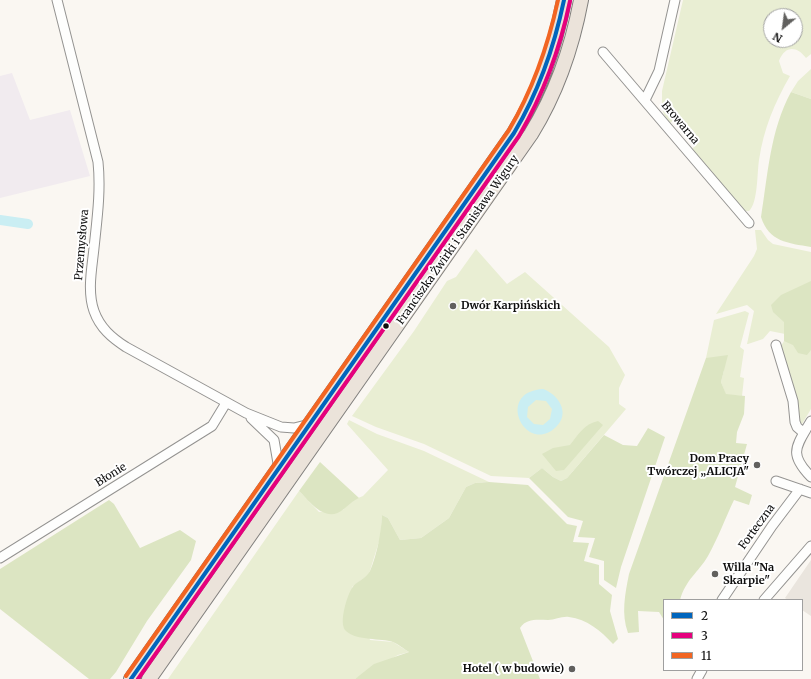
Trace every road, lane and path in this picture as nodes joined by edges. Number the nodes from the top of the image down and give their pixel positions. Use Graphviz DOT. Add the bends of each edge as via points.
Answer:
graph roads {
  1 [pos="57,0"];
  2 [pos="564,0"];
  3 [pos="581,0"];
  4 [pos="675,0"];
  5 [pos="603,52"];
  6 [pos="645,100"];
  7 [pos="749,223"];
  8 [pos="776,345"];
  9 [pos="226,403"];
  10 [pos="246,413"];
  11 [pos="811,421"];
  12 [pos="310,424"];
  13 [pos="804,434"];
  14 [pos="279,469"];
  15 [pos="811,477"];
  16 [pos="776,481"];
  17 [pos="800,489"];
  18 [pos="811,493"];
  19 [pos="811,546"];
  20 [pos="0,558"];
  21 [pos="723,599"];
  22 [pos="765,599"];
  23 [pos="131,679"];
  24 [pos="149,679"];
  1 -- 9 [label="street, Przemysłowa" via="98,162 98,207 90,278 94,310 106,330 120,343"];
  2 -- 12 [label="main road, Franciszka Żwirki i Stanisława Wigury" via="547,66 523,119 499,157"];
  3 -- 24 [label="main road, Franciszka Żwirki i Stanisława Wigury" via="564,66 551,98 531,134"];
  4 -- 6 [label="street, Browarna" via="659,71"];
  5 -- 6 [label="street"];
  6 -- 7 [label="street, Browarna"];
  8 -- 13 [label="street" via="793,401 795,422"];
  9 -- 10 [label="street, Przemysłowa"];
  9 -- 20 [label="street, Błonie" via="212,426"];
  10 -- 12 [label="street" via="288,428"];
  10 -- 14 [label="street" via="274,440"];
  11 -- 13 [label="street"];
  12 -- 14 [label="main road, Franciszka Żwirki i Stanisława Wigury"];
  13 -- 15 [label="street" via="796,458"];
  14 -- 23 [label="main road, Franciszka Żwirki i Stanisława Wigury"];
  16 -- 17 [label="street"];
  17 -- 18 [label="street"];
  17 -- 21 [label="street, Forteczna"];
  19 -- 22 [label="street"];
}
